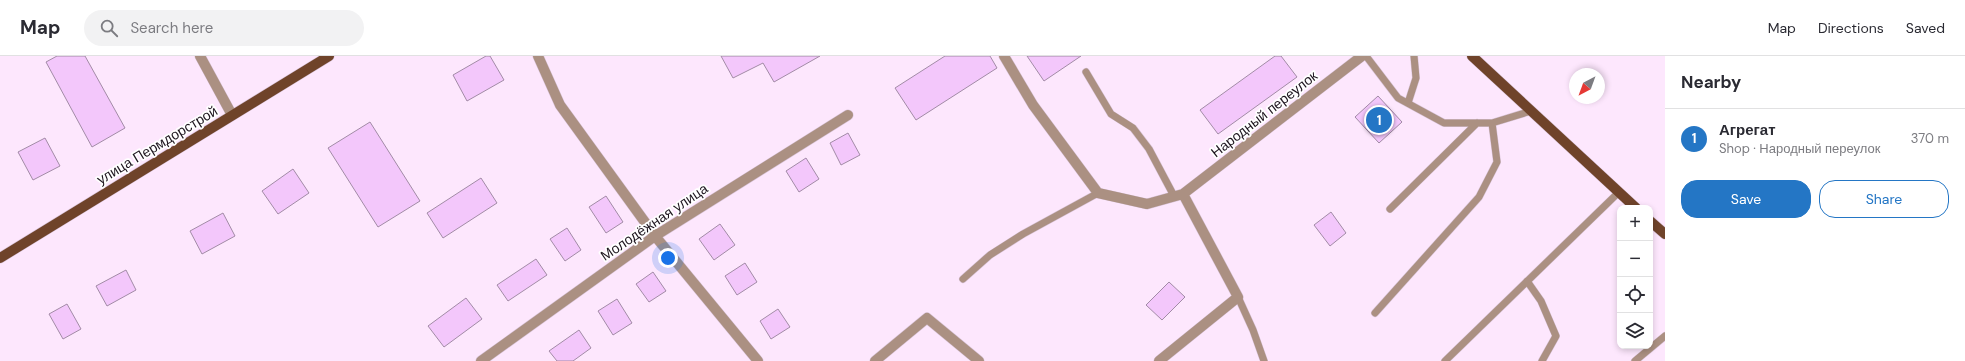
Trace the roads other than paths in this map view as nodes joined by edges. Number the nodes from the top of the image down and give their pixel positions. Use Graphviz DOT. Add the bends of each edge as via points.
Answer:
graph roads {
  1 [pos="200,56"];
  2 [pos="329,56"];
  3 [pos="538,56"];
  4 [pos="1004,56"];
  5 [pos="1362,56"];
  6 [pos="1366,56"];
  7 [pos="1414,56"];
  8 [pos="1472,56"];
  9 [pos="1086,72"];
  10 [pos="1408,104"];
  11 [pos="1531,111"];
  12 [pos="848,114"];
  13 [pos="232,115"];
  14 [pos="1476,123"];
  15 [pos="1492,123"];
  16 [pos="1619,192"];
  17 [pos="1098,193"];
  18 [pos="1178,195"];
  19 [pos="1633,205"];
  20 [pos="1390,209"];
  21 [pos="1653,224"];
  22 [pos="1665,234"];
  23 [pos="655,236"];
  24 [pos="0,258"];
  25 [pos="963,279"];
  26 [pos="1527,281"];
  27 [pos="1238,297"];
  28 [pos="1375,313"];
  29 [pos="1665,336"];
  30 [pos="481,361"];
  31 [pos="758,361"];
  32 [pos="874,361"];
  33 [pos="979,361"];
  34 [pos="1159,361"];
  35 [pos="1264,361"];
  36 [pos="1445,361"];
  37 [pos="1542,361"];
  38 [pos="1635,361"];
  1 -- 13 [label="street"];
  2 -- 13 [label="main road, улица Пермдорстрой"];
  3 -- 23 [label="street" via="560,105"];
  4 -- 17 [label="street" via="1033,105"];
  5 -- 18 [label="street, Народный переулок"];
  6 -- 10 [label="lane" via="1398,98"];
  7 -- 10 [label="lane" via="1416,78"];
  8 -- 11 [label="main road"];
  9 -- 18 [label="lane" via="1112,114 1133,128"];
  10 -- 14 [label="lane" via="1444,123"];
  11 -- 15 [label="lane"];
  11 -- 16 [label="main road"];
  12 -- 23 [label="street, Молодёжная улица"];
  13 -- 24 [label="main road, улица Пермдорстрой"];
  14 -- 15 [label="lane"];
  14 -- 20 [label="lane"];
  15 -- 28 [label="lane" via="1497,162 1479,197"];
  16 -- 19 [label="main road"];
  16 -- 26 [label="lane"];
  17 -- 18 [label="street" via="1147,204"];
  17 -- 25 [label="lane" via="990,255"];
  18 -- 27 [label="street"];
  21 -- 22 [label="main road"];
  23 -- 30 [label="street, Молодёжная улица"];
  23 -- 31 [label="street"];
  26 -- 36 [label="lane"];
  26 -- 37 [label="lane" via="1541,301 1556,336"];
  27 -- 34 [label="street"];
  27 -- 35 [label="lane"];
  29 -- 38 [label="lane"];
  32 -- 33 [label="street" via="928,318"];
}
